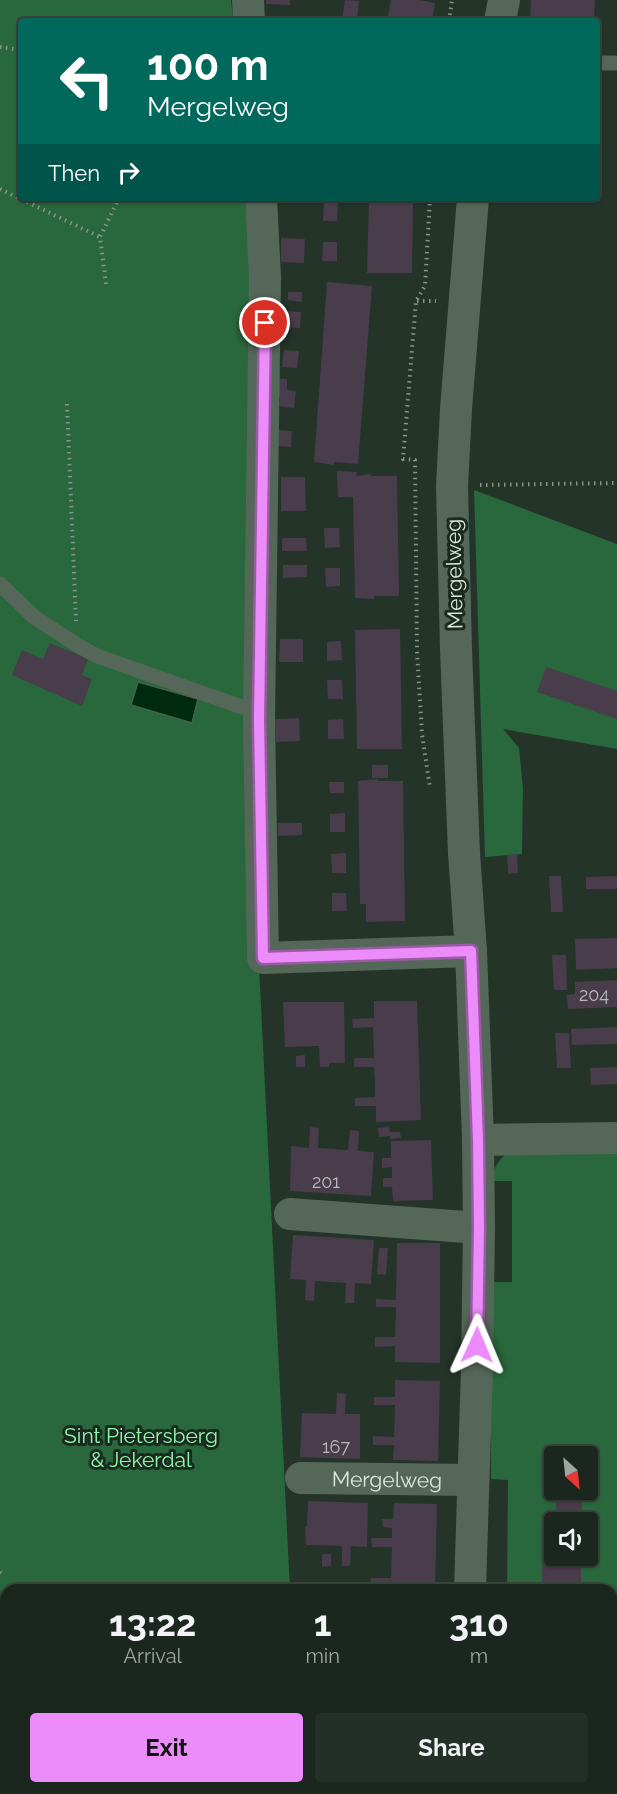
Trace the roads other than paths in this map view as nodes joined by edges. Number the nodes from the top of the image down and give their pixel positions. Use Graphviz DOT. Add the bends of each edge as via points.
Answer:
graph roads {
  1 [pos="248,0"];
  2 [pos="504,0"];
  3 [pos="249,18"];
  4 [pos="501,18"];
  5 [pos="600,63"];
  6 [pos="617,63"];
  7 [pos="261,201"];
  8 [pos="473,201"];
  9 [pos="0,584"];
  10 [pos="251,713"];
  11 [pos="471,951"];
  12 [pos="617,1138"];
  13 [pos="478,1140"];
  14 [pos="290,1215"];
  15 [pos="479,1228"];
  16 [pos="301,1479"];
  17 [pos="472,1480"];
  18 [pos="471,1584"];
  1 -- 3 [label="street"];
  2 -- 4 [label="street"];
  5 -- 6 [label="lane"];
  7 -- 10 [label="street" via="266,277"];
  8 -- 11 [label="street, Mergelweg" via="452,486"];
  9 -- 10 [label="lane" via="34,617 97,656"];
  10 -- 11 [label="street" via="263,958"];
  11 -- 13 [label="street, Mergelweg"];
  12 -- 13 [label="street"];
  13 -- 15 [label="street, Mergelweg"];
  14 -- 15 [label="street"];
  15 -- 17 [label="street, Mergelweg"];
  16 -- 17 [label="street, Mergelweg"];
  17 -- 18 [label="street, Mergelweg"];
}
